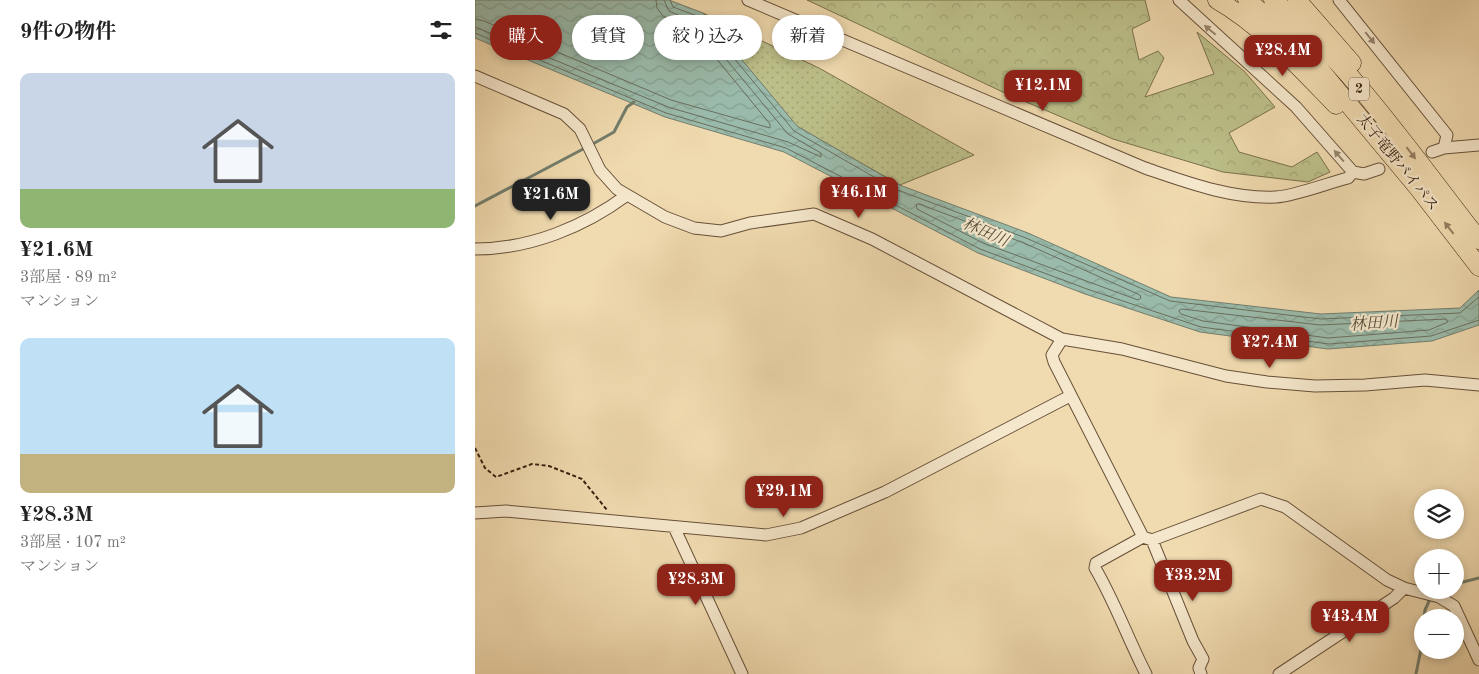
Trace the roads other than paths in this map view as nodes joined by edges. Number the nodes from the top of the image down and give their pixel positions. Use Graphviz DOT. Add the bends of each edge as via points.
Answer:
graph roads {
  1 [pos="748,0"];
  2 [pos="1179,0"];
  3 [pos="1217,0"];
  4 [pos="1247,0"];
  5 [pos="1273,0"];
  6 [pos="1297,0"];
  7 [pos="1339,0"];
  8 [pos="475,76"];
  9 [pos="1397,134"];
  10 [pos="1479,145"];
  11 [pos="1444,148"];
  12 [pos="1432,152"];
  13 [pos="1379,169"];
  14 [pos="1353,172"];
  15 [pos="1427,187"];
  16 [pos="627,195"];
  17 [pos="1479,240"];
  18 [pos="475,249"];
  19 [pos="1479,267"];
  20 [pos="1062,339"];
  21 [pos="1479,385"];
  22 [pos="1070,396"];
  23 [pos="475,513"];
  24 [pos="674,526"];
  25 [pos="1148,538"];
  26 [pos="1404,588"];
  27 [pos="1479,660"];
  28 [pos="742,674"];
  29 [pos="1145,674"];
  30 [pos="1201,674"];
  31 [pos="1279,674"];
  1 -- 14 [label="street" via="1127,160 1201,186 1277,197 1347,178"];
  14 -- 2 [label="street, one-way" via="1296,107"];
  3 -- 15 [label="highway" via="1269,40"];
  4 -- 15 [label="highway, 太子竜野バイパス / 2" via="1301,47"];
  5 -- 9 [label="highway, 太子竜野バイパス / 2" via="1327,53"];
  6 -- 9 [label="highway" via="1363,76"];
  7 -- 11 [label="street, one-way" via="1447,135"];
  8 -- 16 [label="street" via="564,114 580,129 600,170"];
  9 -- 15 [label="highway, 太子竜野バイパス / 2, one-way"];
  10 -- 11 [label="street"];
  11 -- 12 [label="street"];
  13 -- 14 [label="street" via="1363,174"];
  15 -- 17 [label="highway, 太子竜野バイパス / 2"];
  19 -- 15 [label="highway, 太子竜野バイパス / 2, one-way"];
  16 -- 18 [label="street" via="601,214 563,231 525,243"];
  16 -- 20 [label="street" via="665,217 694,228 721,231 750,223 814,214 872,239"];
  20 -- 21 [label="street" via="1122,349 1226,376 1267,382 1315,386 1425,380"];
  20 -- 22 [label="street" via="1052,355"];
  22 -- 24 [label="street" via="885,492 801,528 766,535"];
  22 -- 25 [label="street"];
  23 -- 24 [label="street" via="506,511"];
  24 -- 28 [label="street"];
  25 -- 26 [label="street" via="1261,499 1285,507 1387,580"];
  25 -- 29 [label="street" via="1096,563 1095,568"];
  25 -- 30 [label="street" via="1203,659 1199,668"];
  26 -- 27 [label="street" via="1439,597 1454,606"];
  26 -- 31 [label="street" via="1394,598"];
}
